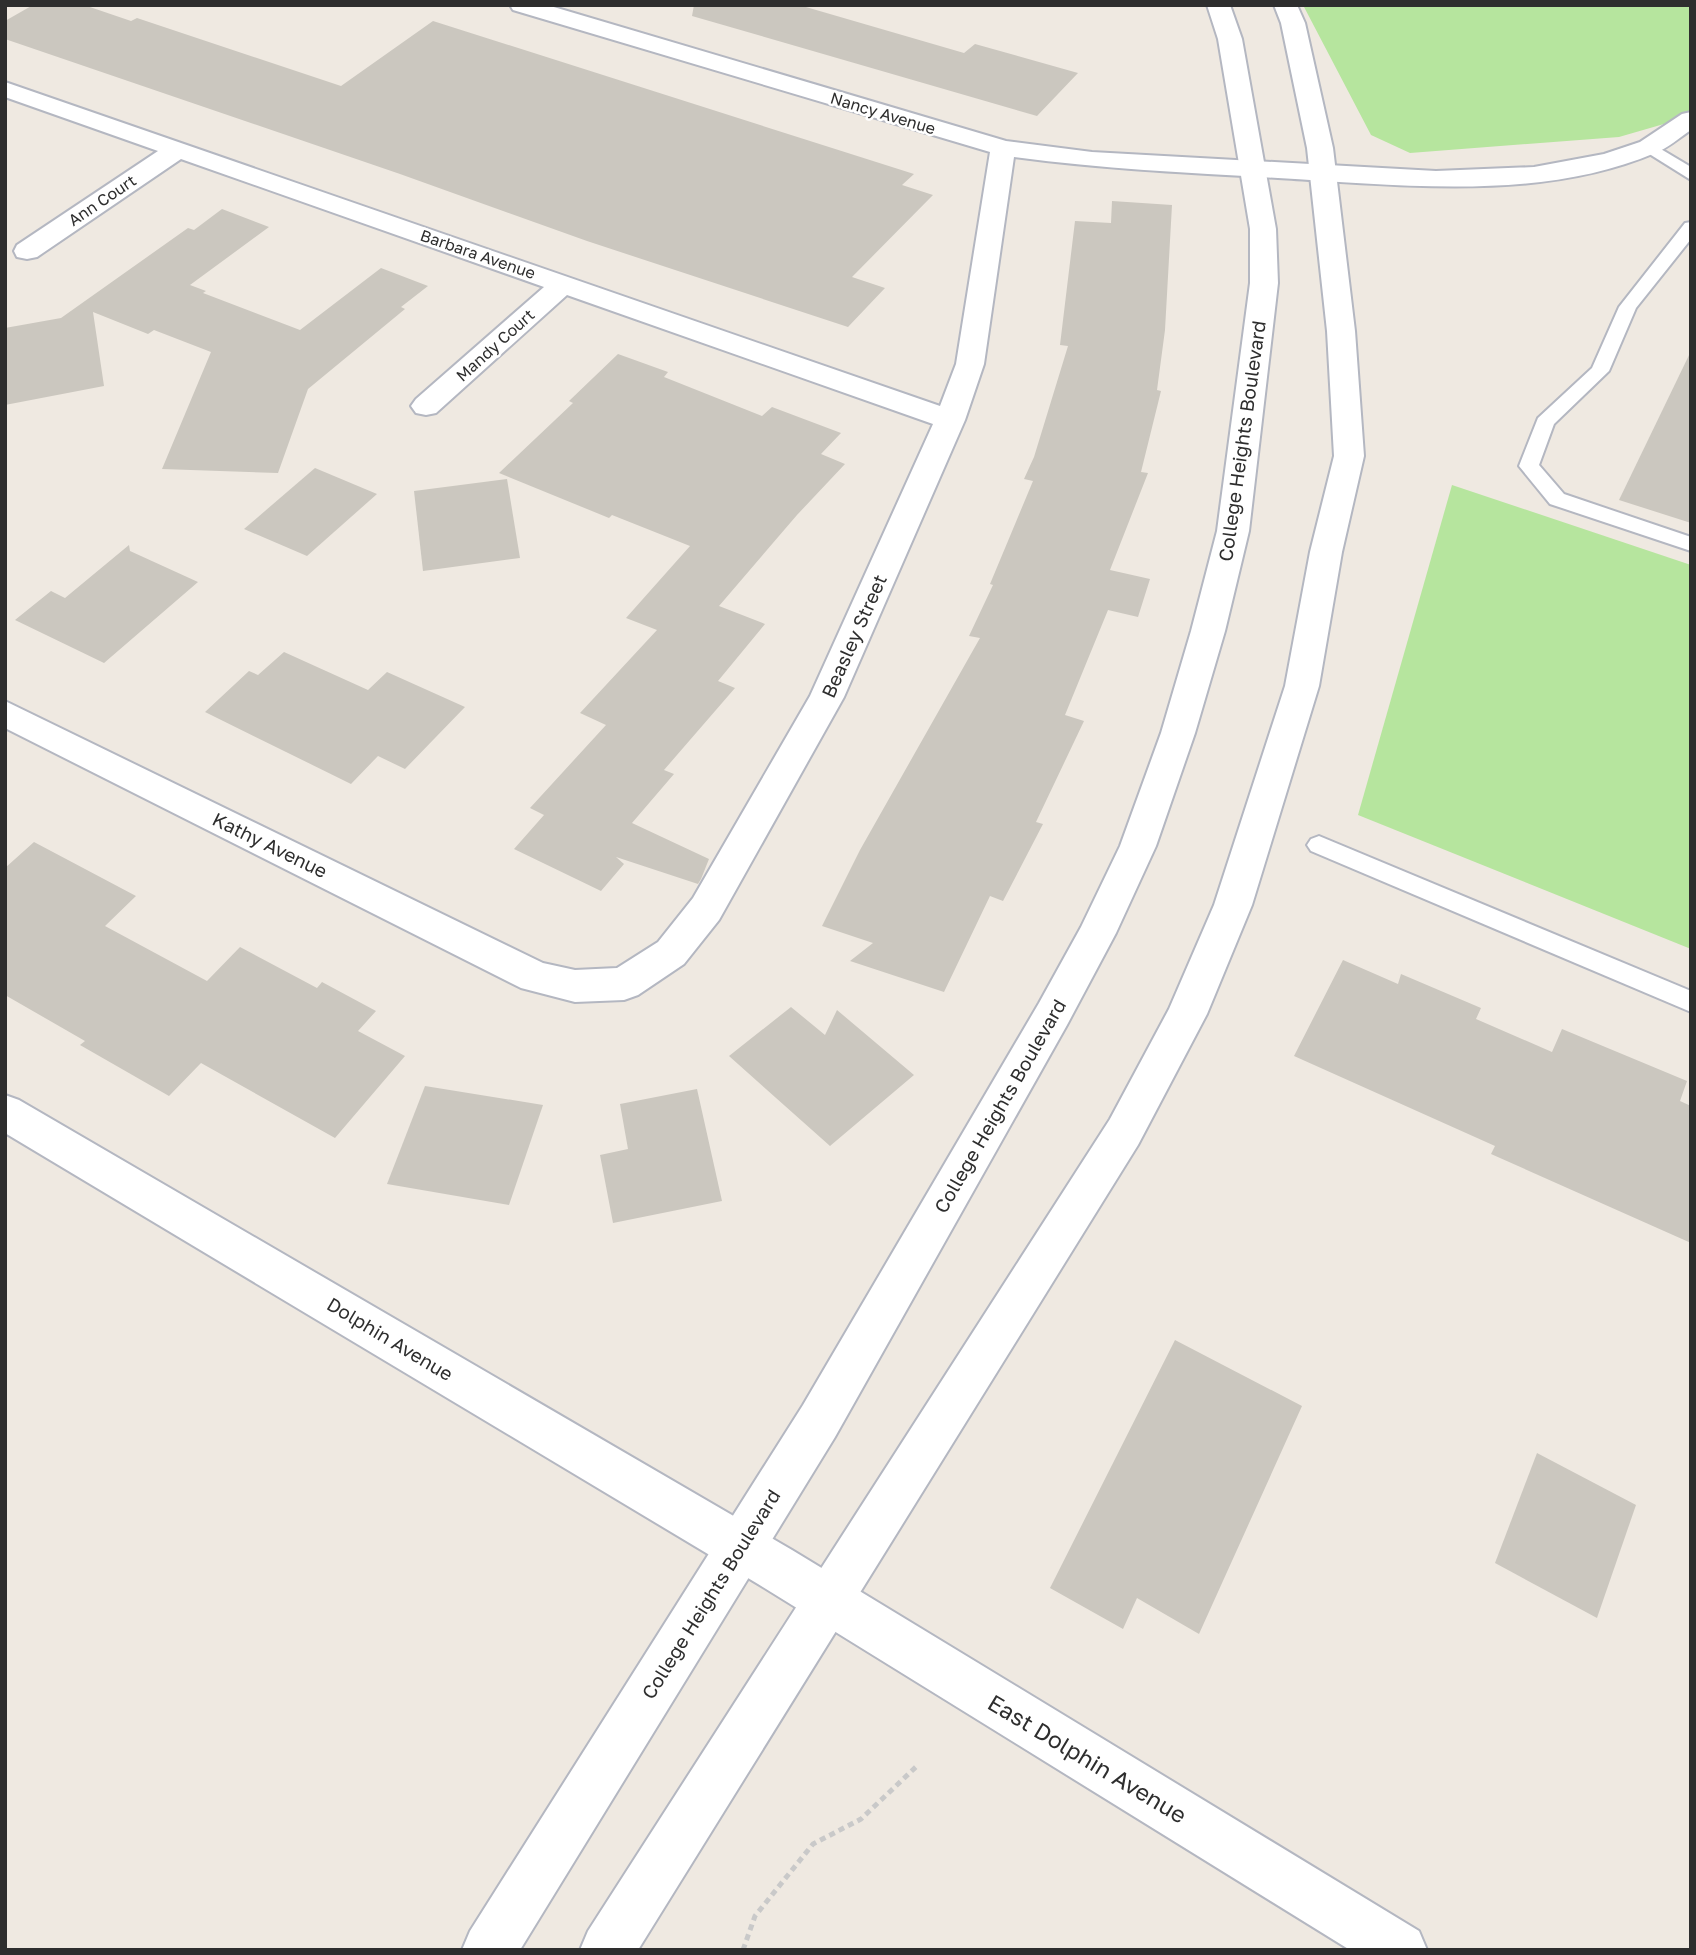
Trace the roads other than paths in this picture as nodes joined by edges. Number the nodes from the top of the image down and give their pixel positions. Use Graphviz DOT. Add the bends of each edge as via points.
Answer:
graph roads {
  1 [pos="521,5"];
  2 [pos="1218,5"];
  3 [pos="1285,5"];
  4 [pos="5,89"];
  5 [pos="1691,119"];
  6 [pos="1649,147"];
  7 [pos="1003,148"];
  8 [pos="177,149"];
  9 [pos="1254,170"];
  10 [pos="1323,172"];
  11 [pos="1691,175"];
  12 [pos="1691,227"];
  13 [pos="27,251"];
  14 [pos="564,284"];
  15 [pos="426,406"];
  16 [pos="950,420"];
  17 [pos="1691,544"];
  18 [pos="5,713"];
  19 [pos="1319,845"];
  20 [pos="535,977"];
  21 [pos="1691,1002"];
  22 [pos="5,1112"];
  23 [pos="758,1557"];
  24 [pos="828,1600"];
  25 [pos="489,1950"];
  26 [pos="607,1950"];
  27 [pos="1400,1950"];
  1 -- 7 [label="street, Nancy Avenue"];
  2 -- 9 [label="street, College Heights Boulevard" via="1230,39"];
  3 -- 10 [label="street" via="1293,23"];
  4 -- 8 [label="street, Barbara Avenue"];
  5 -- 6 [label="street"];
  6 -- 10 [label="street" via="1610,161 1534,175 1436,179"];
  6 -- 11 [label="lane"];
  7 -- 9 [label="street, Nancy Avenue" via="1092,160"];
  7 -- 16 [label="street, Beasley Street" via="970,364"];
  8 -- 13 [label="street, Ann Court"];
  8 -- 14 [label="street, Barbara Avenue"];
  9 -- 10 [label="street"];
  9 -- 23 [label="street, College Heights Boulevard" via="1263,229 1264,284 1233,531 1178,733 1138,846 1053,1014 819,1421"];
  10 -- 24 [label="street" via="1349,456 1302,686 1233,905 1187,1014 1124,1132"];
  12 -- 17 [label="lane" via="1629,307 1600,371 1545,422 1529,466 1557,499"];
  14 -- 15 [label="street, Mandy Court"];
  14 -- 16 [label="street, Barbara Avenue"];
  16 -- 20 [label="street, Beasley Street" via="827,697 706,909 671,953 624,984 575,986"];
  18 -- 20 [label="street, Kathy Avenue"];
  19 -- 21 [label="lane"];
  22 -- 23 [label="street, Dolphin Avenue"];
  23 -- 24 [label="street, East Dolphin Avenue"];
  23 -- 25 [label="street, College Heights Boulevard"];
  24 -- 26 [label="street"];
  24 -- 27 [label="street, East Dolphin Avenue"];
}
